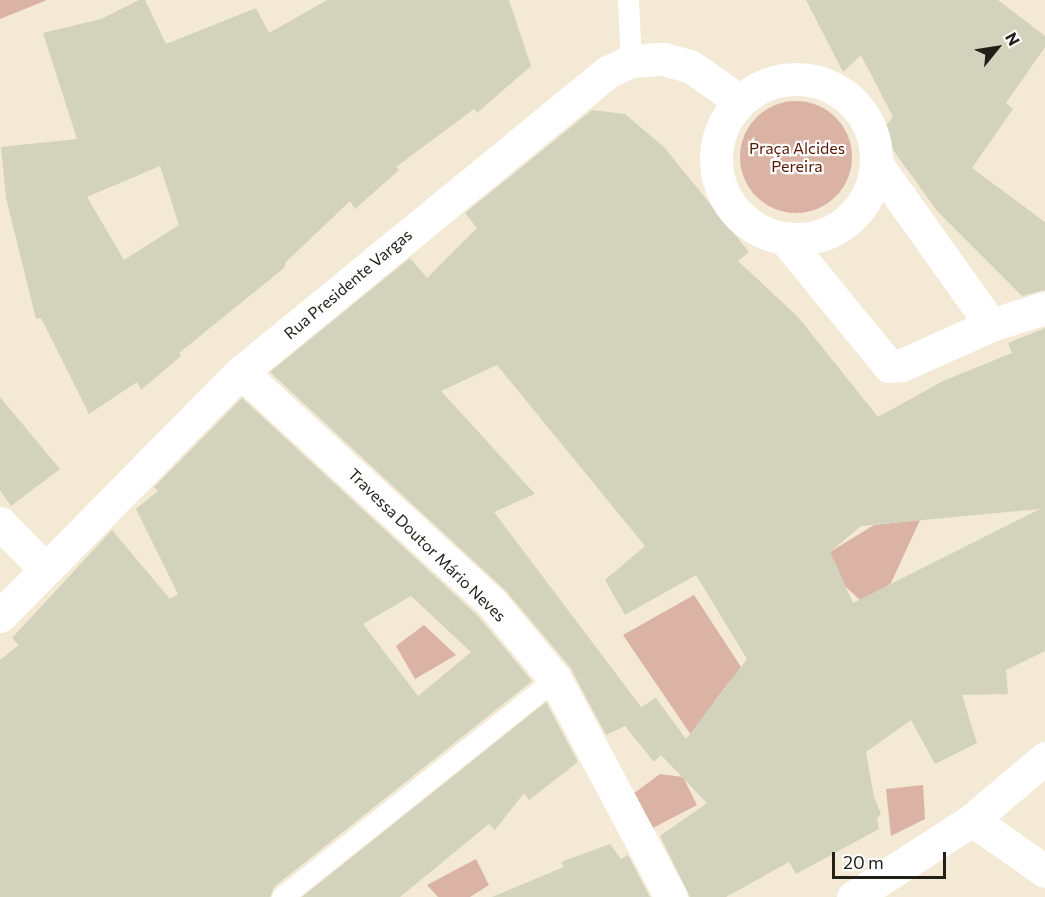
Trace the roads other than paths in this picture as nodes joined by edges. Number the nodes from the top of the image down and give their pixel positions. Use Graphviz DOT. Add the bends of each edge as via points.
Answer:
graph roads {
  1 [pos="628,0"];
  2 [pos="632,62"];
  3 [pos="740,101"];
  4 [pos="876,163"];
  5 [pos="785,239"];
  6 [pos="1045,308"];
  7 [pos="991,325"];
  8 [pos="241,372"];
  9 [pos="0,524"];
  10 [pos="44,568"];
  11 [pos="0,616"];
  12 [pos="555,679"];
  13 [pos="1045,758"];
  14 [pos="972,820"];
  15 [pos="1045,871"];
  16 [pos="282,897"];
  17 [pos="671,897"];
  18 [pos="853,897"];
  1 -- 2 [label="lane"];
  2 -- 3 [label="street, Rua Presidente Vargas" via="663,59 690,66"];
  2 -- 8 [label="street, Rua Presidente Vargas" via="608,72"];
  3 -- 4 [label="street" via="762,86 789,79 816,81 841,92 860,112 873,136"];
  3 -- 5 [label="street" via="725,122 717,146 717,172 725,196 740,217"];
  4 -- 5 [label="street" via="871,190 857,213 836,230 811,238"];
  4 -- 7 [label="street"];
  5 -- 7 [label="street" via="889,366 902,365"];
  6 -- 7 [label="street"];
  8 -- 10 [label="street, Rua Presidente Vargas"];
  8 -- 12 [label="street, Travessa Doutor Mário Neves" via="492,603"];
  9 -- 10 [label="street"];
  10 -- 11 [label="street, Rua Presidente Vargas"];
  12 -- 16 [label="lane"];
  12 -- 17 [label="street, Travessa Doutor Mário Neves"];
  13 -- 14 [label="street"];
  14 -- 15 [label="street"];
  14 -- 18 [label="street"];
}
